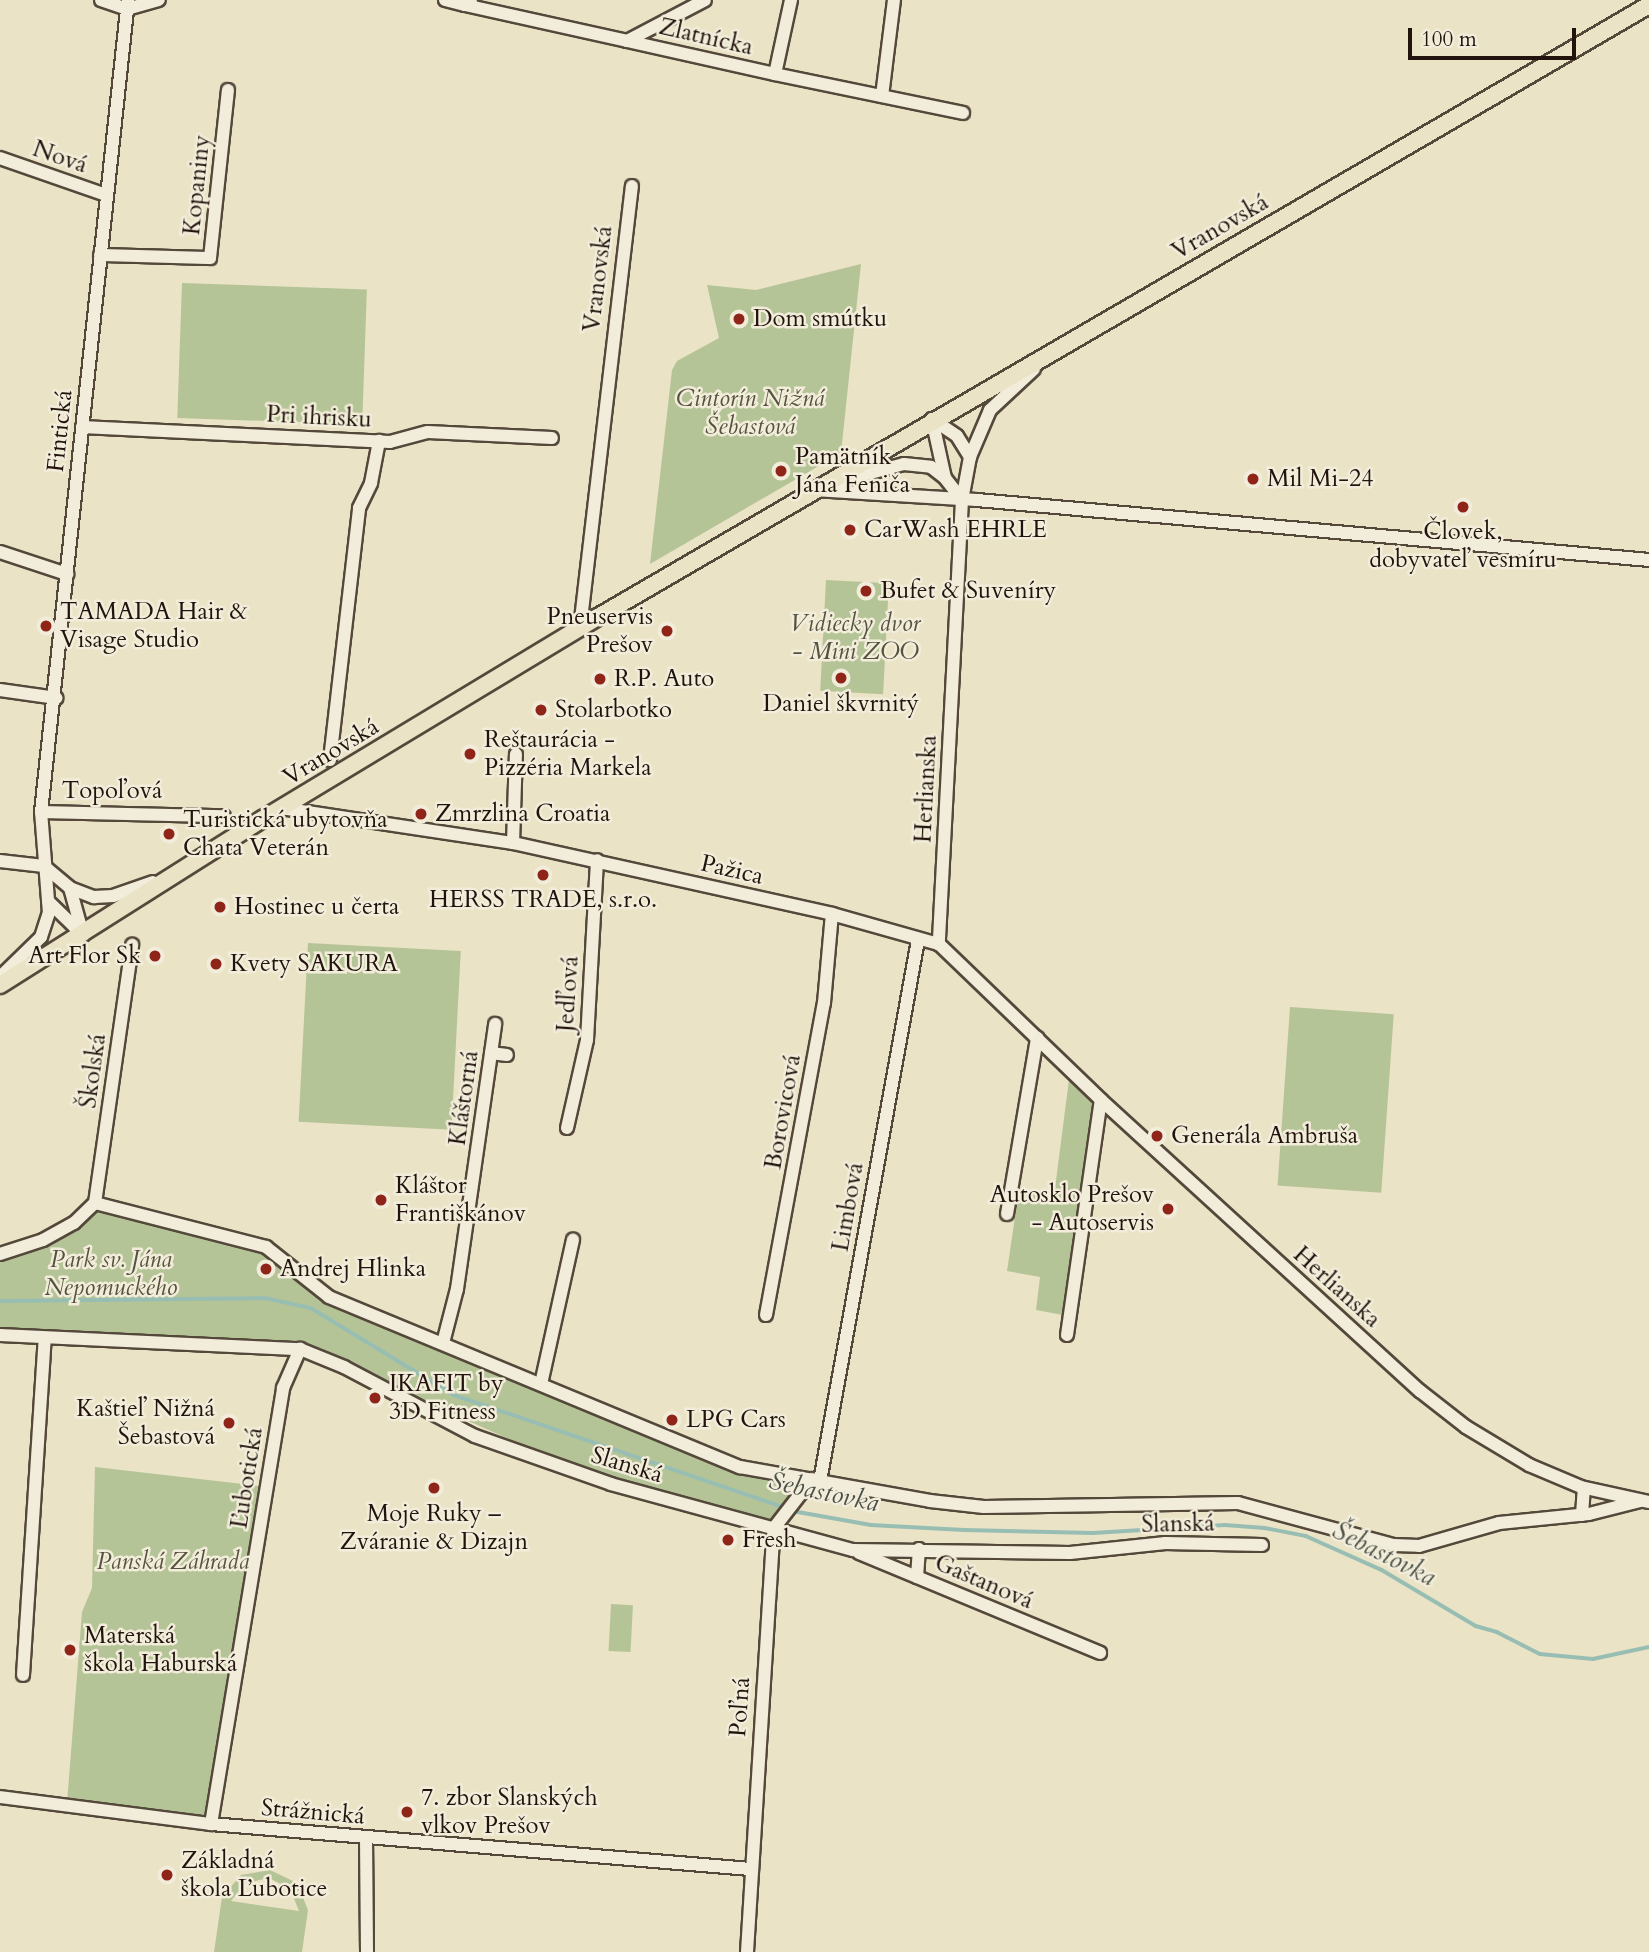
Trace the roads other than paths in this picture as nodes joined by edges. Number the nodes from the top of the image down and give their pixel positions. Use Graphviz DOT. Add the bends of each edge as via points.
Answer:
graph roads {
  1 [pos="101,0"];
  2 [pos="159,0"];
  3 [pos="444,0"];
  4 [pos="705,0"];
  5 [pos="791,0"];
  6 [pos="894,0"];
  7 [pos="469,2"];
  8 [pos="127,5"];
  9 [pos="1649,5"];
  10 [pos="627,41"];
  11 [pos="775,74"];
  12 [pos="229,90"];
  13 [pos="882,96"];
  14 [pos="963,113"];
  15 [pos="0,158"];
  16 [pos="632,186"];
  17 [pos="106,195"];
  18 [pos="100,255"];
  19 [pos="1056,349"];
  20 [pos="932,419"];
  21 [pos="82,427"];
  22 [pos="552,438"];
  23 [pos="379,441"];
  24 [pos="970,457"];
  25 [pos="944,478"];
  26 [pos="814,490"];
  27 [pos="962,500"];
  28 [pos="0,552"];
  29 [pos="1649,560"];
  30 [pos="67,574"];
  31 [pos="580,628"];
  32 [pos="0,691"];
  33 [pos="56,698"];
  34 [pos="516,754"];
  35 [pos="330,760"];
  36 [pos="281,808"];
  37 [pos="41,812"];
  38 [pos="224,816"];
  39 [pos="513,843"];
  40 [pos="0,861"];
  41 [pos="601,861"];
  42 [pos="191,864"];
  43 [pos="44,866"];
  44 [pos="70,888"];
  45 [pos="48,901"];
  46 [pos="832,914"];
  47 [pos="83,935"];
  48 [pos="918,940"];
  49 [pos="939,944"];
  50 [pos="132,945"];
  51 [pos="0,977"];
  52 [pos="0,985"];
  53 [pos="495,1024"];
  54 [pos="1037,1038"];
  55 [pos="594,1043"];
  56 [pos="491,1053"];
  57 [pos="507,1055"];
  58 [pos="1101,1100"];
  59 [pos="567,1128"];
  60 [pos="94,1203"];
  61 [pos="1007,1214"];
  62 [pos="573,1240"];
  63 [pos="0,1254"];
  64 [pos="766,1315"];
  65 [pos="0,1335"];
  66 [pos="1068,1335"];
  67 [pos="45,1339"];
  68 [pos="443,1343"];
  69 [pos="300,1349"];
  70 [pos="541,1384"];
  71 [pos="816,1480"];
  72 [pos="1584,1488"];
  73 [pos="1645,1502"];
  74 [pos="1582,1515"];
  75 [pos="774,1528"];
  76 [pos="1262,1545"];
  77 [pos="919,1549"];
  78 [pos="853,1550"];
  79 [pos="917,1577"];
  80 [pos="1100,1653"];
  81 [pos="23,1675"];
  82 [pos="0,1797"];
  83 [pos="211,1824"];
  84 [pos="366,1837"];
  85 [pos="750,1869"];
  86 [pos="367,1952"];
  87 [pos="747,1952"];
  1 -- 8 [label="street"];
  2 -- 8 [label="street"];
  3 -- 7 [label="street, Zlatnícka"];
  4 -- 10 [label="street"];
  5 -- 11 [label="street, Zlatnícka"];
  6 -- 13 [label="street"];
  7 -- 10 [label="street, Zlatnícka"];
  8 -- 17 [label="street, Fintická"];
  9 -- 19 [label="main road, Vranovská"];
  10 -- 11 [label="street, Zlatnícka"];
  11 -- 13 [label="street, Zlatnícka"];
  12 -- 18 [label="street, Kopaniny" via="210,258"];
  13 -- 14 [label="street, Zlatnícka"];
  15 -- 17 [label="street, Nová"];
  16 -- 31 [label="street, Vranovská"];
  17 -- 18 [label="street, Fintická"];
  18 -- 21 [label="street, Fintická"];
  19 -- 20 [label="main road, Vranovská"];
  19 -- 24 [label="street, Herlianska" via="990,410"];
  20 -- 24 [label="street" via="957,436"];
  20 -- 25 [label="street"];
  20 -- 26 [label="main road, Vranovská"];
  21 -- 23 [label="street, Pri ihrisku"];
  21 -- 30 [label="street, Fintická"];
  22 -- 23 [label="street, Pri ihrisku" via="428,432"];
  23 -- 35 [label="street, Vranovská" via="359,508"];
  24 -- 27 [label="street, Herlianska"];
  25 -- 26 [label="street" via="926,466 892,465"];
  25 -- 27 [label="street"];
  26 -- 27 [label="street"];
  26 -- 31 [label="main road, Vranovská"];
  27 -- 29 [label="street"];
  27 -- 49 [label="street, Herlianska"];
  28 -- 30 [label="street"];
  30 -- 33 [label="street, Fintická"];
  31 -- 36 [label="main road, Vranovská"];
  32 -- 33 [label="street"];
  33 -- 37 [label="street, Fintická"];
  34 -- 39 [label="street"];
  36 -- 39 [label="street, Pažica"];
  36 -- 42 [label="main road, Vranovská"];
  37 -- 38 [label="street, Topoľová"];
  37 -- 43 [label="street, Fintická"];
  39 -- 41 [label="street, Pažica"];
  40 -- 43 [label="street"];
  41 -- 46 [label="street, Pažica"];
  41 -- 55 [label="street, Jedľová"];
  41 -- 59 [label="street, Jedľová" via="587,1040"];
  42 -- 44 [label="street" via="113,896 94,897"];
  42 -- 47 [label="main road, Vranovská"];
  43 -- 44 [label="street"];
  43 -- 45 [label="street, Fintická"];
  44 -- 47 [label="street"];
  45 -- 47 [label="street"];
  45 -- 51 [label="street, Fintická" via="48,923 41,937"];
  46 -- 48 [label="street, Pažica"];
  46 -- 64 [label="street, Borovicová" via="824,1003"];
  47 -- 52 [label="main road, Vranovská"];
  48 -- 49 [label="street, Pažica"];
  48 -- 71 [label="street, Limbová"];
  49 -- 54 [label="street, Herlianska"];
  50 -- 60 [label="street, Školská"];
  53 -- 56 [label="street, Kláštorná"];
  54 -- 58 [label="street, Herlianska"];
  54 -- 61 [label="street"];
  56 -- 57 [label="street"];
  56 -- 68 [label="street, Kláštorná" via="457,1289"];
  58 -- 66 [label="street"];
  58 -- 72 [label="street, Herlianska" via="1420,1391 1529,1465"];
  60 -- 63 [label="street" via="74,1223 43,1240"];
  60 -- 68 [label="street, Slanská" via="265,1247 329,1297"];
  62 -- 70 [label="street"];
  65 -- 67 [label="street, Slanská"];
  67 -- 69 [label="street, Slanská"];
  67 -- 81 [label="street"];
  68 -- 70 [label="street, Slanská"];
  69 -- 75 [label="street, Slanská" via="344,1367 475,1437 611,1484"];
  69 -- 83 [label="street, Ľubotická" via="284,1388"];
  70 -- 71 [label="street, Slanská" via="740,1467"];
  71 -- 74 [label="street, Slanská" via="984,1507 1238,1503 1407,1546 1510,1521"];
  71 -- 75 [label="street"];
  72 -- 73 [label="street, Herlianska"];
  72 -- 74 [label="street"];
  73 -- 74 [label="street, Slanská"];
  75 -- 78 [label="street, Slanská"];
  75 -- 85 [label="street, Poľná"];
  76 -- 77 [label="street, Slanská" via="1165,1544 1070,1553"];
  77 -- 78 [label="street, Slanská"];
  77 -- 79 [label="street"];
  78 -- 79 [label="street, Gaštanová"];
  79 -- 80 [label="street, Gaštanová"];
  82 -- 83 [label="street, Strážnická"];
  83 -- 84 [label="street, Strážnická"];
  84 -- 85 [label="street, Strážnická"];
  84 -- 86 [label="street"];
  85 -- 87 [label="street, Poľná"];
}
